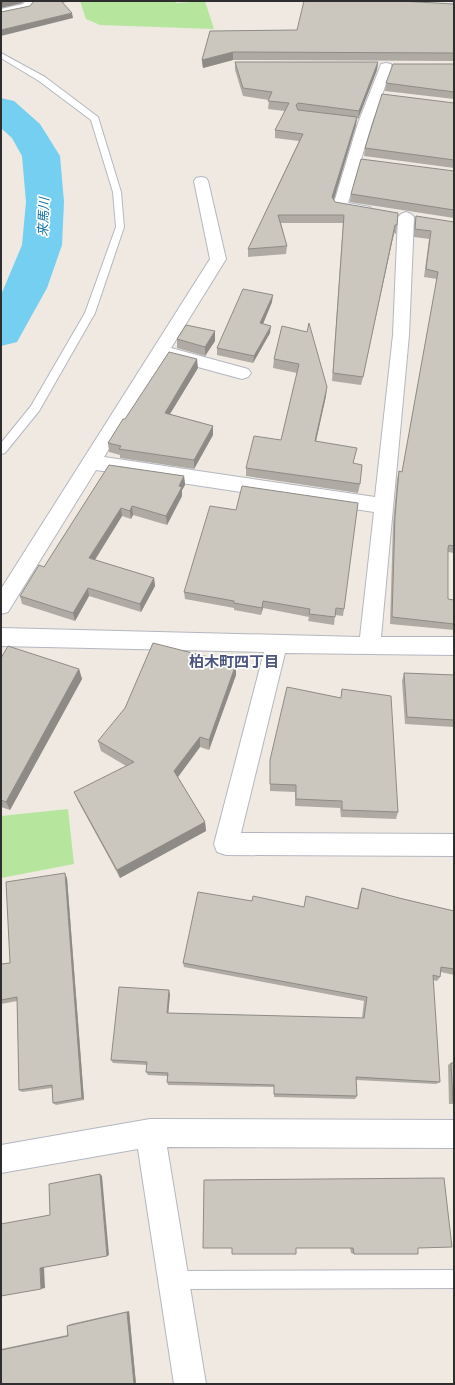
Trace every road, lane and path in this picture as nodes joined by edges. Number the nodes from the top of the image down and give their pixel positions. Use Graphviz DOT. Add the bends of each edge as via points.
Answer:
graph roads {
  1 [pos="32,1"];
  2 [pos="1,13"];
  3 [pos="1,55"];
  4 [pos="371,67"];
  5 [pos="386,67"];
  6 [pos="401,67"];
  7 [pos="376,95"];
  8 [pos="392,97"];
  9 [pos="354,160"];
  10 [pos="369,162"];
  11 [pos="201,181"];
  12 [pos="376,212"];
  13 [pos="405,217"];
  14 [pos="160,351"];
  15 [pos="242,373"];
  16 [pos="1,450"];
  17 [pos="91,462"];
  18 [pos="384,506"];
  19 [pos="1,606"];
  20 [pos="1,637"];
  21 [pos="278,644"];
  22 [pos="370,646"];
  23 [pos="454,646"];
  24 [pos="454,845"];
  25 [pos="150,1133"];
  26 [pos="454,1134"];
  27 [pos="1,1159"];
  28 [pos="454,1279"];
  29 [pos="174,1280"];
  30 [pos="196,1383"];
  1 -- 2 [label="street" via="27,8"];
  3 -- 16 [label="lane" via="42,79 95,119 117,192 120,227 90,313 35,408"];
  4 -- 5 [label="street"];
  5 -- 6 [label="street"];
  5 -- 7 [label="street"];
  7 -- 8 [label="street"];
  7 -- 9 [label="street" via="361,122"];
  9 -- 10 [label="street"];
  9 -- 12 [label="street" via="340,206"];
  11 -- 14 [label="street" via="218,259"];
  13 -- 18 [label="street" via="401,335"];
  14 -- 15 [label="street"];
  14 -- 17 [label="street"];
  17 -- 18 [label="street"];
  17 -- 19 [label="street"];
  18 -- 22 [label="street"];
  20 -- 21 [label="street"];
  21 -- 22 [label="street"];
  21 -- 24 [label="street" via="226,844"];
  22 -- 23 [label="street"];
  25 -- 26 [label="street"];
  25 -- 27 [label="street"];
  25 -- 29 [label="street"];
  28 -- 29 [label="lane"];
  29 -- 30 [label="street"];
}
